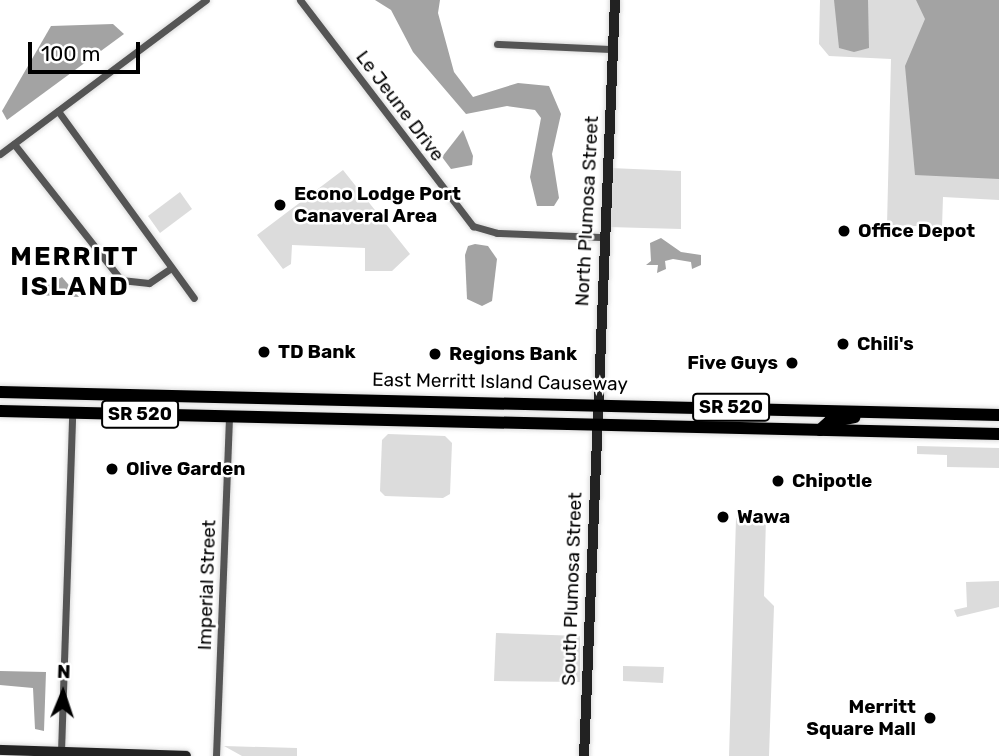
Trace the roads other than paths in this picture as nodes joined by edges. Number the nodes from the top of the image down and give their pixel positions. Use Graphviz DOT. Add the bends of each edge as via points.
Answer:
graph roads {
  1 [pos="206,0"];
  2 [pos="300,0"];
  3 [pos="615,0"];
  4 [pos="497,44"];
  5 [pos="612,49"];
  6 [pos="58,111"];
  7 [pos="14,144"];
  8 [pos="0,154"];
  9 [pos="603,237"];
  10 [pos="170,268"];
  11 [pos="194,298"];
  12 [pos="0,392"];
  13 [pos="121,395"];
  14 [pos="597,403"];
  15 [pos="809,410"];
  16 [pos="0,411"];
  17 [pos="872,411"];
  18 [pos="72,413"];
  19 [pos="229,415"];
  20 [pos="999,415"];
  21 [pos="596,424"];
  22 [pos="753,428"];
  23 [pos="820,430"];
  24 [pos="999,434"];
  25 [pos="0,750"];
  26 [pos="61,752"];
  27 [pos="186,756"];
  28 [pos="216,756"];
  29 [pos="584,756"];
  1 -- 6 [label="street"];
  2 -- 9 [label="street, Le Jeune Drive" via="473,226 497,233"];
  3 -- 5 [label="street, North Plumosa Street"];
  4 -- 5 [label="street"];
  5 -- 9 [label="street, North Plumosa Street"];
  6 -- 7 [label="street"];
  6 -- 10 [label="street"];
  7 -- 8 [label="street"];
  7 -- 10 [label="street" via="121,280 149,284"];
  9 -- 14 [label="street, North Plumosa Street"];
  10 -- 11 [label="street"];
  12 -- 13 [label="main road, East Merritt Island Causeway / SR 520"];
  13 -- 14 [label="main road, East Merritt Island Causeway / SR 520"];
  13 -- 18 [label="main road" via="82,404"];
  14 -- 15 [label="main road, East Merritt Island Causeway / SR 520"];
  14 -- 21 [label="street, North Plumosa Street"];
  15 -- 17 [label="main road, East Merritt Island Causeway / SR 520"];
  15 -- 22 [label="main road" via="794,421"];
  16 -- 18 [label="main road, East Merritt Island Causeway / SR 520"];
  17 -- 20 [label="main road, East Merritt Island Causeway / SR 520"];
  17 -- 23 [label="main road" via="829,422"];
  18 -- 19 [label="main road, East Merritt Island Causeway / SR 520"];
  18 -- 26 [label="street"];
  19 -- 21 [label="main road, East Merritt Island Causeway / SR 520"];
  19 -- 28 [label="street, Imperial Street"];
  21 -- 22 [label="main road, East Merritt Island Causeway / SR 520"];
  21 -- 29 [label="street, South Plumosa Street"];
  22 -- 23 [label="main road, East Merritt Island Causeway / SR 520"];
  23 -- 24 [label="main road, East Merritt Island Causeway / SR 520"];
  25 -- 26 [label="street"];
  26 -- 27 [label="street"];
}
